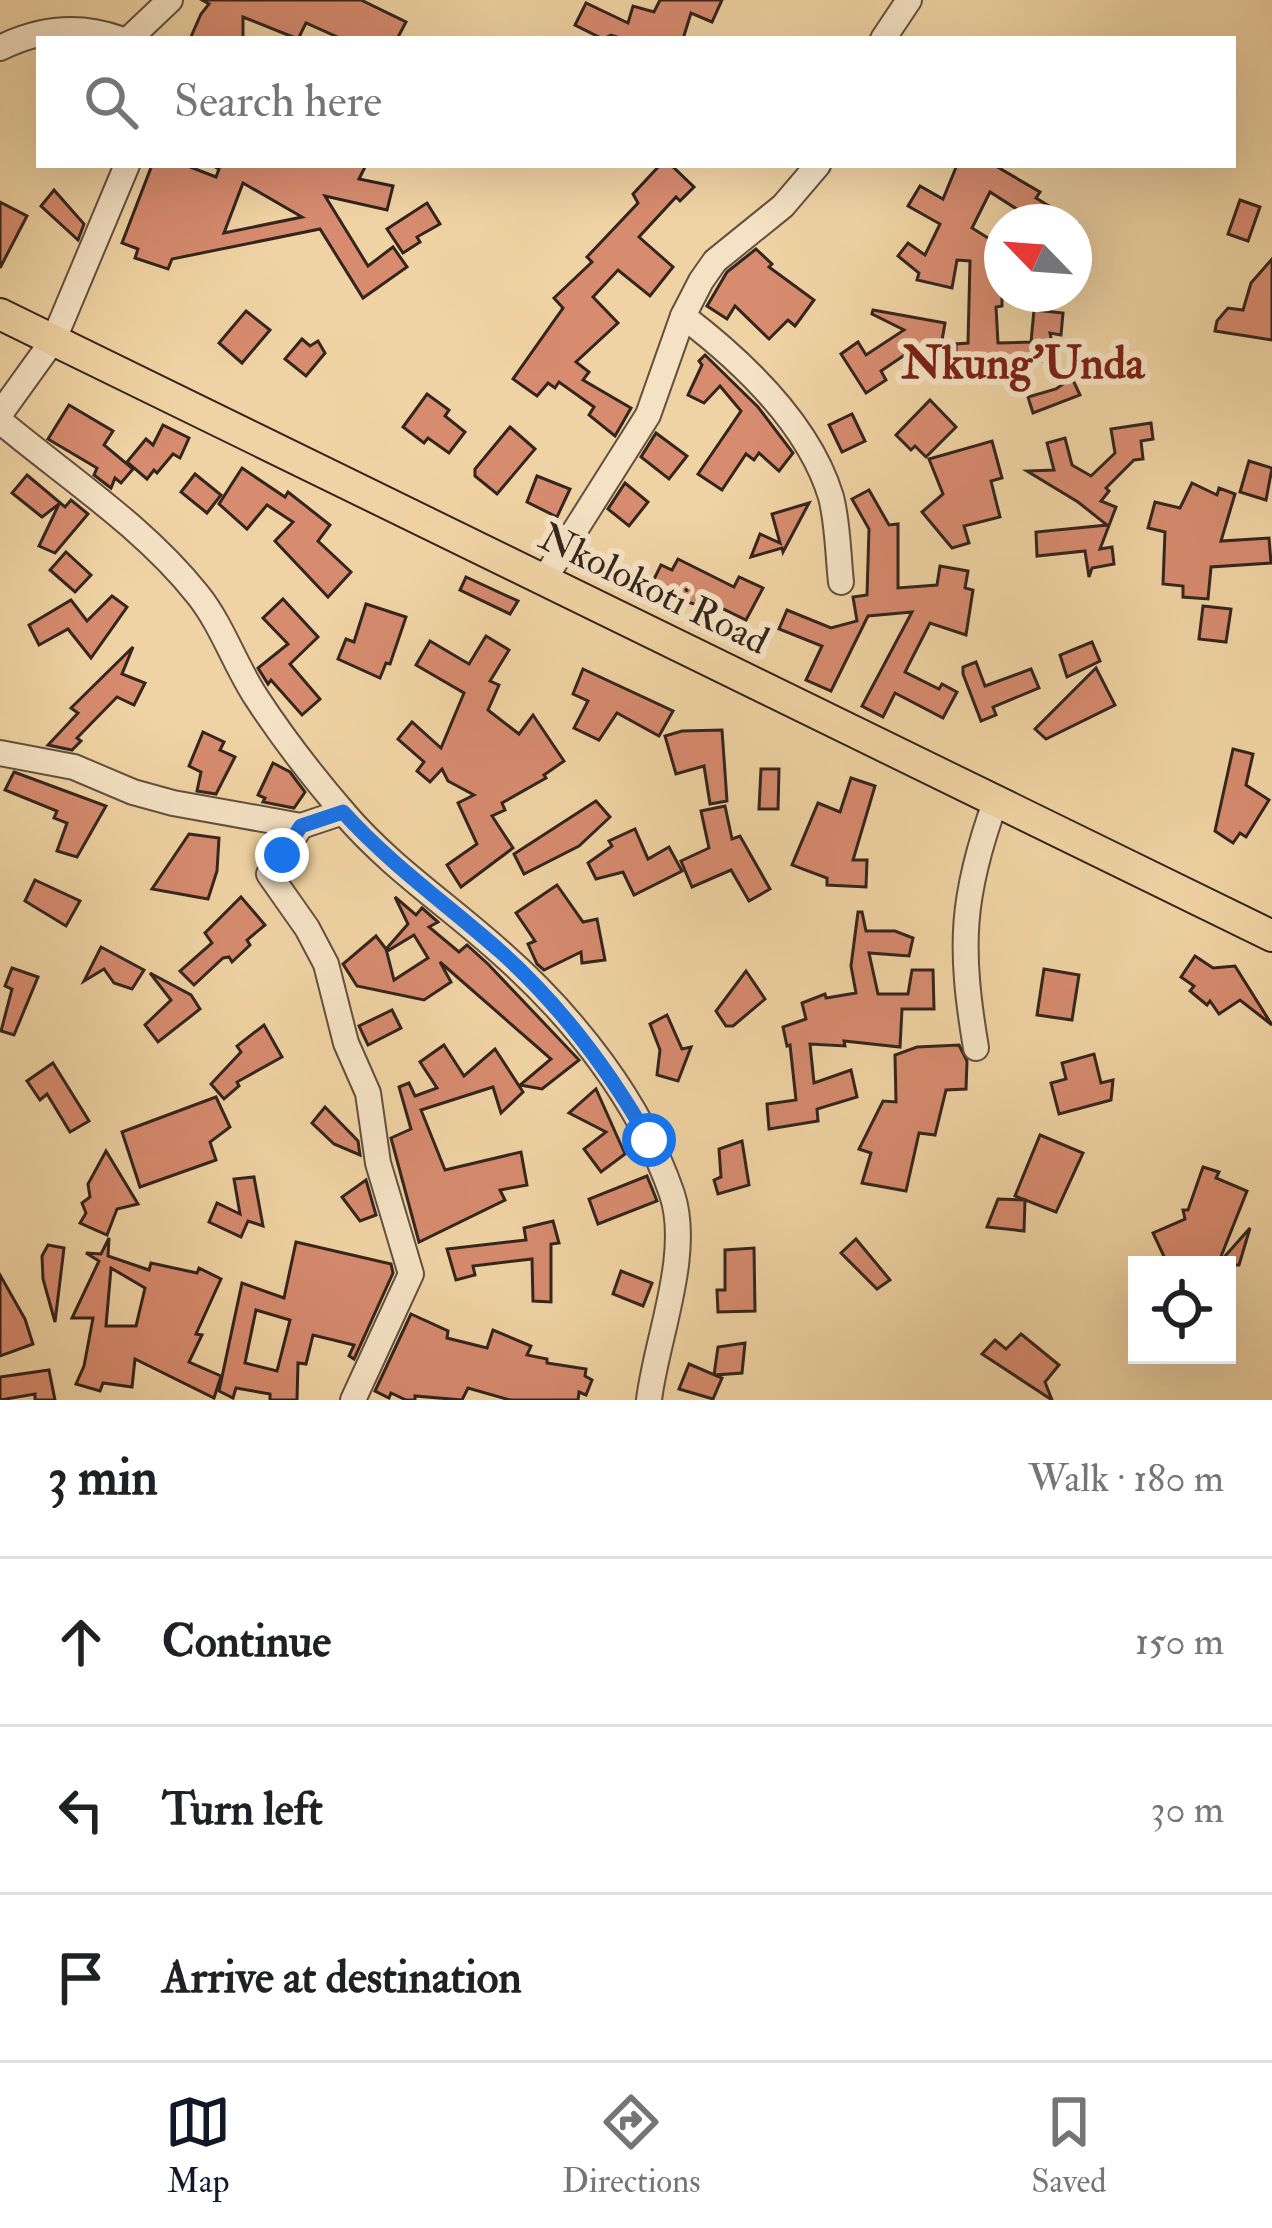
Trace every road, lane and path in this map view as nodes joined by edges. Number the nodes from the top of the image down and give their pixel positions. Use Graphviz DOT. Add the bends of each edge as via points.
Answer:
graph roads {
  1 [pos="170,0"];
  2 [pos="909,0"];
  3 [pos="115,36"];
  4 [pos="128,36"];
  5 [pos="885,36"];
  6 [pos="0,48"];
  7 [pos="126,168"];
  8 [pos="815,168"];
  9 [pos="0,314"];
  10 [pos="683,316"];
  11 [pos="54,339"];
  12 [pos="0,418"];
  13 [pos="545,578"];
  14 [pos="841,582"];
  15 [pos="0,754"];
  16 [pos="997,800"];
  17 [pos="343,812"];
  18 [pos="301,826"];
  19 [pos="1272,936"];
  20 [pos="976,1048"];
  21 [pos="353,1400"];
  22 [pos="649,1400"];
  1 -- 4 [label="street"];
  2 -- 5 [label="street"];
  3 -- 6 [label="street" via="31,32"];
  7 -- 11 [label="street"];
  8 -- 10 [label="street" via="715,262"];
  9 -- 11 [label="main road, Nkolokoti Road"];
  10 -- 13 [label="street" via="648,416"];
  10 -- 14 [label="street" via="752,377 816,459 832,500"];
  11 -- 12 [label="street"];
  11 -- 13 [label="main road, Nkolokoti Road"];
  12 -- 17 [label="street" via="143,536 200,597 257,698"];
  13 -- 16 [label="main road, Nkolokoti Road"];
  15 -- 18 [label="street" via="74,766 173,802"];
  16 -- 19 [label="main road, Nkolokoti Road"];
  16 -- 20 [label="street" via="976,854 965,919"];
  17 -- 18 [label="street"];
  17 -- 22 [label="street" via="533,984 616,1083 649,1140 677,1224 670,1310"];
  18 -- 21 [label="street" via="269,874 326,964 368,1094 410,1274"];
}
